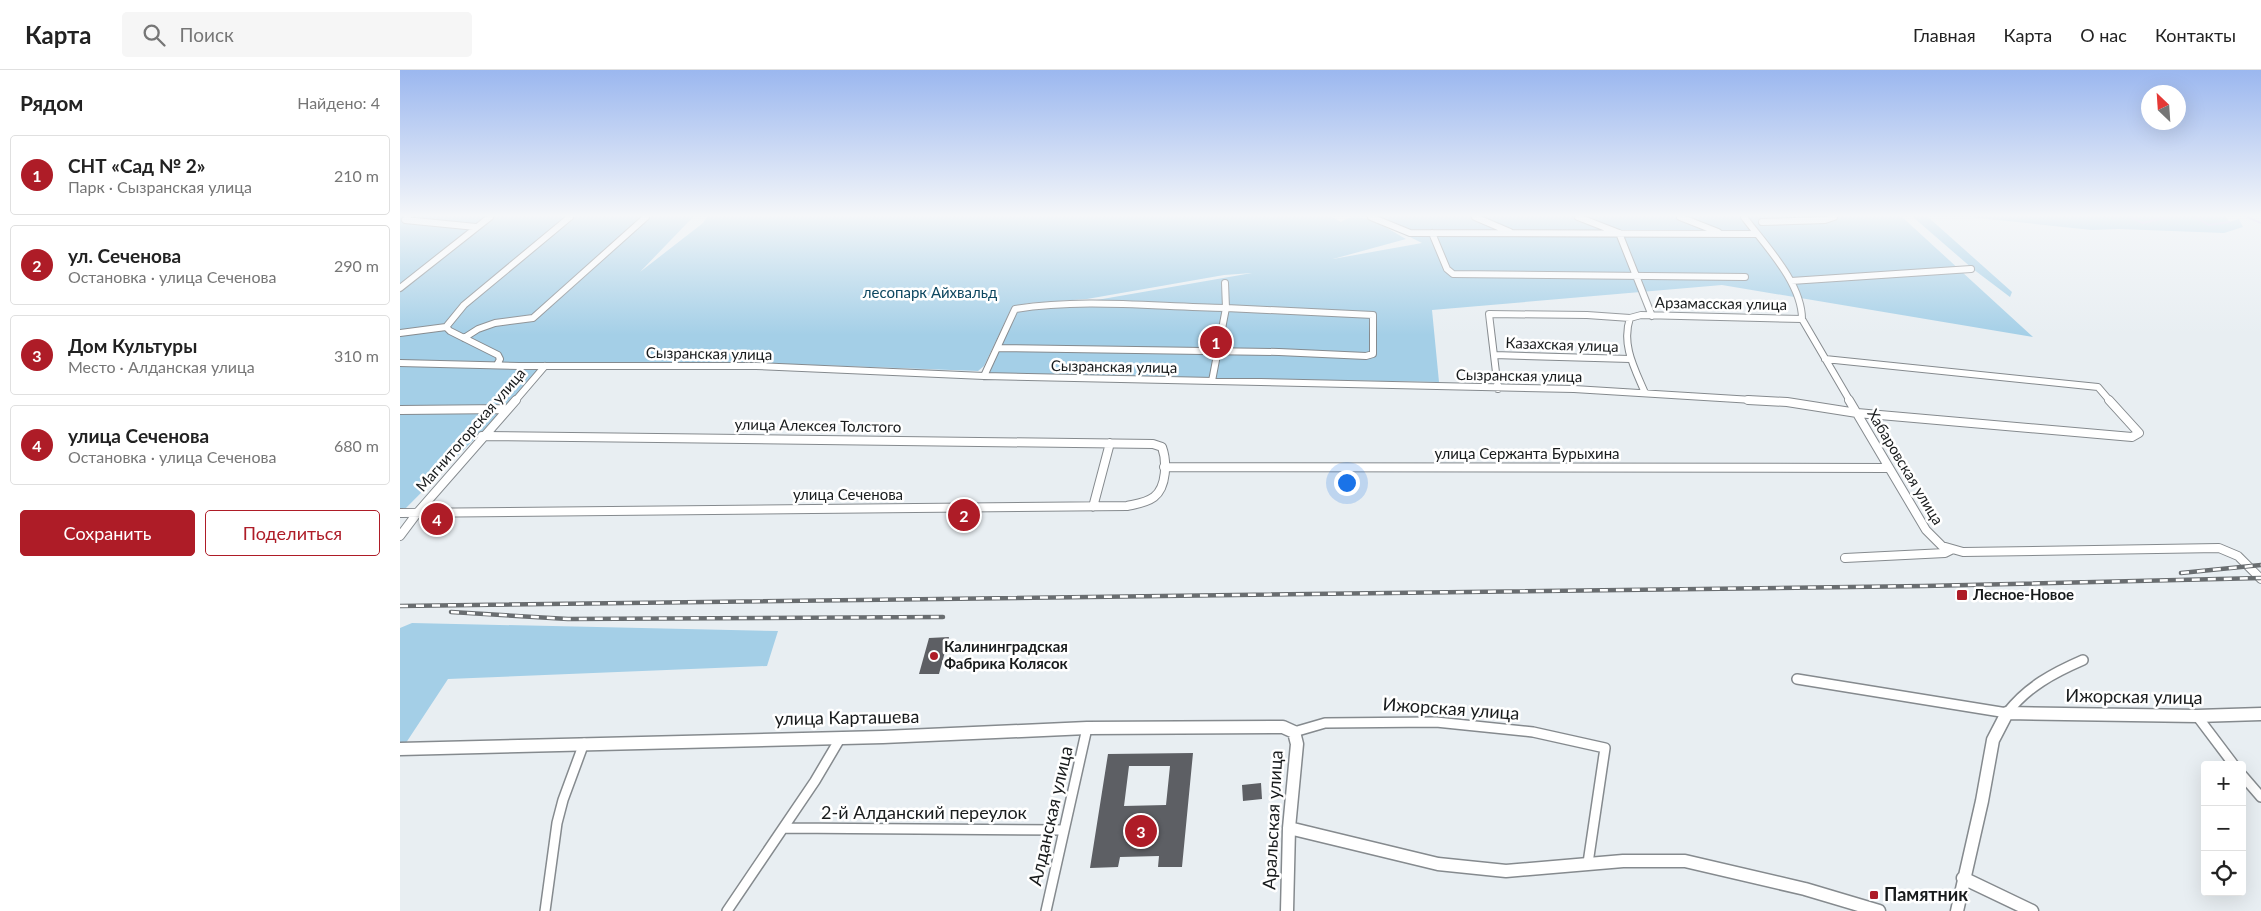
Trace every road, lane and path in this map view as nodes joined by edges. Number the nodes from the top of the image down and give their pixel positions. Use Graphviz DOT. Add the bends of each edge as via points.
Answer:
graph roads {
  1 [pos="440,256"];
  2 [pos="522,256"];
  3 [pos="602,256"];
  4 [pos="1442,256"];
  5 [pos="1629,256"];
  6 [pos="1773,256"];
  7 [pos="1971,269"];
  8 [pos="1637,276"];
  9 [pos="1745,277"];
  10 [pos="1791,281"];
  11 [pos="1225,283"];
  12 [pos="400,288"];
  13 [pos="1226,308"];
  14 [pos="1652,316"];
  15 [pos="1630,318"];
  16 [pos="1802,319"];
  17 [pos="446,327"];
  18 [pos="400,333"];
  19 [pos="464,338"];
  20 [pos="998,348"];
  21 [pos="1217,351"];
  22 [pos="1494,355"];
  23 [pos="1630,359"];
  24 [pos="1825,359"];
  25 [pos="400,363"];
  26 [pos="497,365"];
  27 [pos="545,366"];
  28 [pos="984,376"];
  29 [pos="1212,381"];
  30 [pos="1498,388"];
  31 [pos="1645,393"];
  32 [pos="506,409"];
  33 [pos="400,410"];
  34 [pos="1857,413"];
  35 [pos="482,436"];
  36 [pos="1110,443"];
  37 [pos="1164,467"];
  38 [pos="1889,468"];
  39 [pos="1094,507"];
  40 [pos="418,512"];
  41 [pos="400,513"];
  42 [pos="400,536"];
  43 [pos="1951,550"];
  44 [pos="1845,558"];
  45 [pos="2261,579"];
  46 [pos="2083,660"];
  47 [pos="1797,679"];
  48 [pos="2007,713"];
  49 [pos="2261,714"];
  50 [pos="2197,716"];
  51 [pos="1087,728"];
  52 [pos="1294,732"];
  53 [pos="841,737"];
  54 [pos="584,743"];
  55 [pos="400,750"];
  56 [pos="2231,761"];
  57 [pos="2246,780"];
  58 [pos="2261,797"];
  59 [pos="784,828"];
  60 [pos="1289,828"];
  61 [pos="1064,830"];
  62 [pos="1588,863"];
  63 [pos="1963,878"];
  64 [pos="545,911"];
  65 [pos="727,911"];
  66 [pos="1046,911"];
  67 [pos="1287,911"];
  68 [pos="1879,911"];
  69 [pos="1956,911"];
  70 [pos="2032,911"];
  1 -- 12 [label="street"];
  2 -- 17 [label="street" via="464,304"];
  3 -- 19 [label="street" via="533,318 495,323"];
  4 -- 8 [label="street" via="1453,274"];
  5 -- 8 [label="street"];
  6 -- 10 [label="street, Хабаровская улица"];
  7 -- 10 [label="street"];
  8 -- 9 [label="street"];
  8 -- 14 [label="street"];
  10 -- 16 [label="street, Хабаровская улица" via="1802,308"];
  11 -- 13 [label="street"];
  13 -- 20 [label="street" via="1097,304 1029,306 1015,309"];
  13 -- 21 [label="street"];
  13 -- 21 [label="street" via="1370,314 1374,318 1372,354"];
  14 -- 15 [label="street, Арзамасская улица"];
  14 -- 16 [label="street, Арзамасская улица"];
  15 -- 22 [label="street" via="1587,314 1489,314"];
  15 -- 23 [label="street" via="1625,327"];
  16 -- 24 [label="street, Хабаровская улица"];
  17 -- 18 [label="street"];
  17 -- 19 [label="street"];
  19 -- 26 [label="street" via="498,355"];
  20 -- 21 [label="street"];
  20 -- 28 [label="street"];
  21 -- 29 [label="street"];
  22 -- 23 [label="street, Казахская улица"];
  22 -- 30 [label="street"];
  23 -- 31 [label="street"];
  24 -- 34 [label="street, Хабаровская улица"];
  24 -- 34 [label="street, Сызранская улица" via="2098,387 2139,433 2132,437"];
  25 -- 26 [label="street, Сызранская улица"];
  26 -- 27 [label="street, Сызранская улица"];
  27 -- 28 [label="street, Сызранская улица" via="756,366"];
  27 -- 32 [label="street, Магнитогорская улица"];
  28 -- 29 [label="street, Сызранская улица"];
  29 -- 30 [label="street, Сызранская улица"];
  30 -- 31 [label="street, Сызранская улица"];
  31 -- 34 [label="street, Сызранская улица" via="1787,402"];
  32 -- 33 [label="street"];
  32 -- 35 [label="street, Магнитогорская улица"];
  34 -- 38 [label="street, Хабаровская улица"];
  35 -- 36 [label="street, улица Алексея Толстого"];
  35 -- 40 [label="street, Магнитогорская улица"];
  36 -- 37 [label="street, улица Алексея Толстого" via="1162,447 1166,456"];
  36 -- 39 [label="street"];
  37 -- 38 [label="street, улица Сержанта Бурыхина"];
  37 -- 39 [label="street, улица Сеченова" via="1158,494 1148,501 1127,506"];
  38 -- 43 [label="street, Хабаровская улица" via="1932,538"];
  39 -- 40 [label="street, улица Сеченова"];
  40 -- 41 [label="street, улица Сеченова"];
  40 -- 42 [label="street, Магнитогорская улица"];
  43 -- 44 [label="street" via="1945,553"];
  43 -- 45 [label="street" via="2219,548 2241,557"];
  46 -- 48 [label="street" via="2034,685 2017,698"];
  47 -- 48 [label="street"];
  48 -- 50 [label="main road, Ижорская улица"];
  48 -- 63 [label="main road" via="1993,740"];
  49 -- 50 [label="main road, Ижорская улица"];
  50 -- 56 [label="street"];
  51 -- 52 [label="main road, улица Карташева" via="1283,727"];
  51 -- 53 [label="main road, улица Карташева"];
  51 -- 61 [label="street, Алданская улица"];
  52 -- 60 [label="main road, Аральская улица" via="1297,744"];
  52 -- 62 [label="street, Ижорская улица" via="1325,723 1436,722 1533,732 1605,748"];
  53 -- 54 [label="main road, улица Карташева"];
  53 -- 59 [label="street"];
  54 -- 55 [label="main road, улица Карташева"];
  54 -- 64 [label="street" via="557,824"];
  57 -- 58 [label="street"];
  59 -- 61 [label="street, 2-й Алданский переулок"];
  59 -- 65 [label="street"];
  60 -- 62 [label="main road" via="1438,864 1506,871"];
  60 -- 67 [label="main road, Аральская улица"];
  61 -- 66 [label="street, Алданская улица"];
  62 -- 68 [label="main road" via="1685,860"];
  63 -- 69 [label="main road"];
  63 -- 70 [label="main road"];
}
